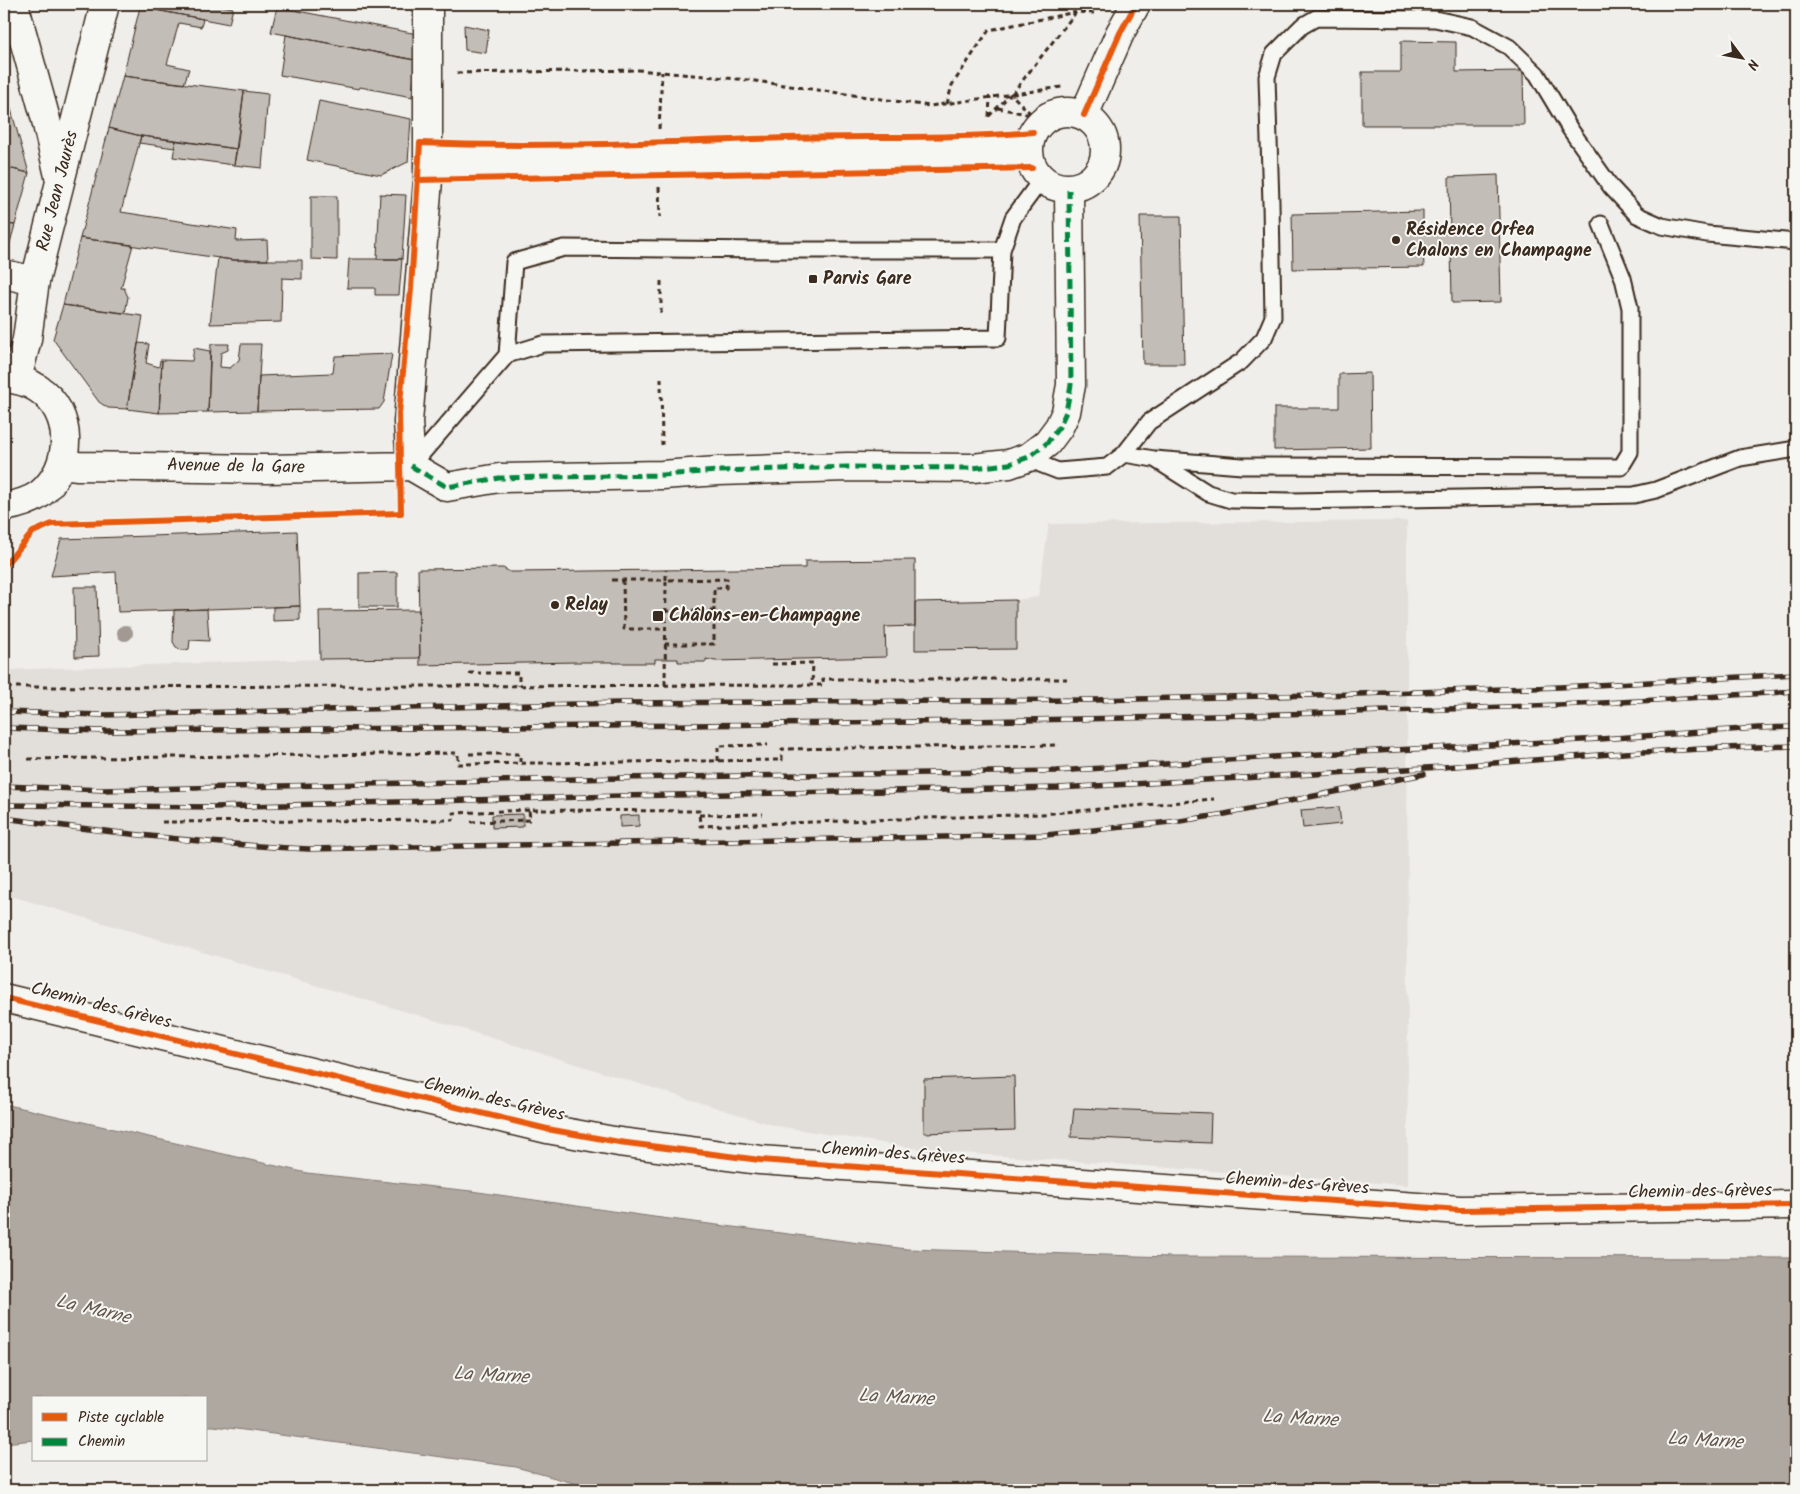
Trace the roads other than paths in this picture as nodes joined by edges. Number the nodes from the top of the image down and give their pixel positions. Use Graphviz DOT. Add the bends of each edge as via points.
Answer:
graph roads {
  1 [pos="14,4"];
  2 [pos="105,4"];
  3 [pos="428,4"];
  4 [pos="1136,4"];
  5 [pos="1084,115"];
  6 [pos="1028,151"];
  7 [pos="428,162"];
  8 [pos="60,180"];
  9 [pos="1041,180"];
  10 [pos="1068,190"];
  11 [pos="1601,224"];
  12 [pos="1796,242"];
  13 [pos="1002,250"];
  14 [pos="4,274"];
  15 [pos="35,281"];
  16 [pos="507,354"];
  17 [pos="10,379"];
  18 [pos="1796,450"];
  19 [pos="1124,454"];
  20 [pos="1029,456"];
  21 [pos="1154,459"];
  22 [pos="62,464"];
  23 [pos="410,466"];
  24 [pos="4,507"];
  25 [pos="4,998"];
  26 [pos="1796,1205"];
  1 -- 8 [label="street"];
  2 -- 8 [label="street, Rue Jean Jaurès"];
  3 -- 7 [label="street"];
  4 -- 5 [label="street"];
  5 -- 6 [label="street" via="1065,111 1046,117 1033,132"];
  5 -- 10 [label="street" via="1098,125 1105,140 1106,157 1099,173 1086,185"];
  6 -- 7 [label="street"];
  6 -- 9 [label="street" via="1032,168"];
  7 -- 23 [label="street" via="408,422"];
  8 -- 15 [label="street, Rue Jean Jaurès"];
  9 -- 10 [label="street"];
  9 -- 13 [label="lane" via="1013,218"];
  10 -- 20 [label="street" via="1071,385 1066,412 1059,427 1047,443"];
  11 -- 21 [label="lane" via="1623,278 1630,308 1630,452 1621,467 1242,466"];
  12 -- 19 [label="lane" via="1689,231 1662,226 1637,214 1611,187 1570,129 1537,74 1509,47 1472,27 1435,19 1316,18 1302,26 1274,54 1267,77 1273,317 1264,338 1242,361 1149,422"];
  13 -- 16 [label="lane" via="998,338 543,344"];
  13 -- 16 [label="lane" via="564,248 514,262"];
  14 -- 15 [label="street"];
  15 -- 17 [label="street, Rue Jean Jaurès" via="27,339"];
  16 -- 23 [label="lane"];
  17 -- 22 [label="street" via="37,388 53,402 63,422 66,443"];
  18 -- 21 [label="lane" via="1740,458 1656,490 1634,495 1302,501 1231,500 1208,493"];
  19 -- 20 [label="lane" via="1107,467 1058,471"];
  19 -- 21 [label="lane"];
  20 -- 23 [label="street" via="1009,464 973,468 848,467 499,478 447,487"];
  22 -- 23 [label="street, Avenue de la Gare" via="267,469"];
  22 -- 24 [label="street" via="53,481 39,495 22,504"];
  25 -- 26 [label="street, Chemin des Grèves" via="547,1129 760,1160 1460,1210"];
}
